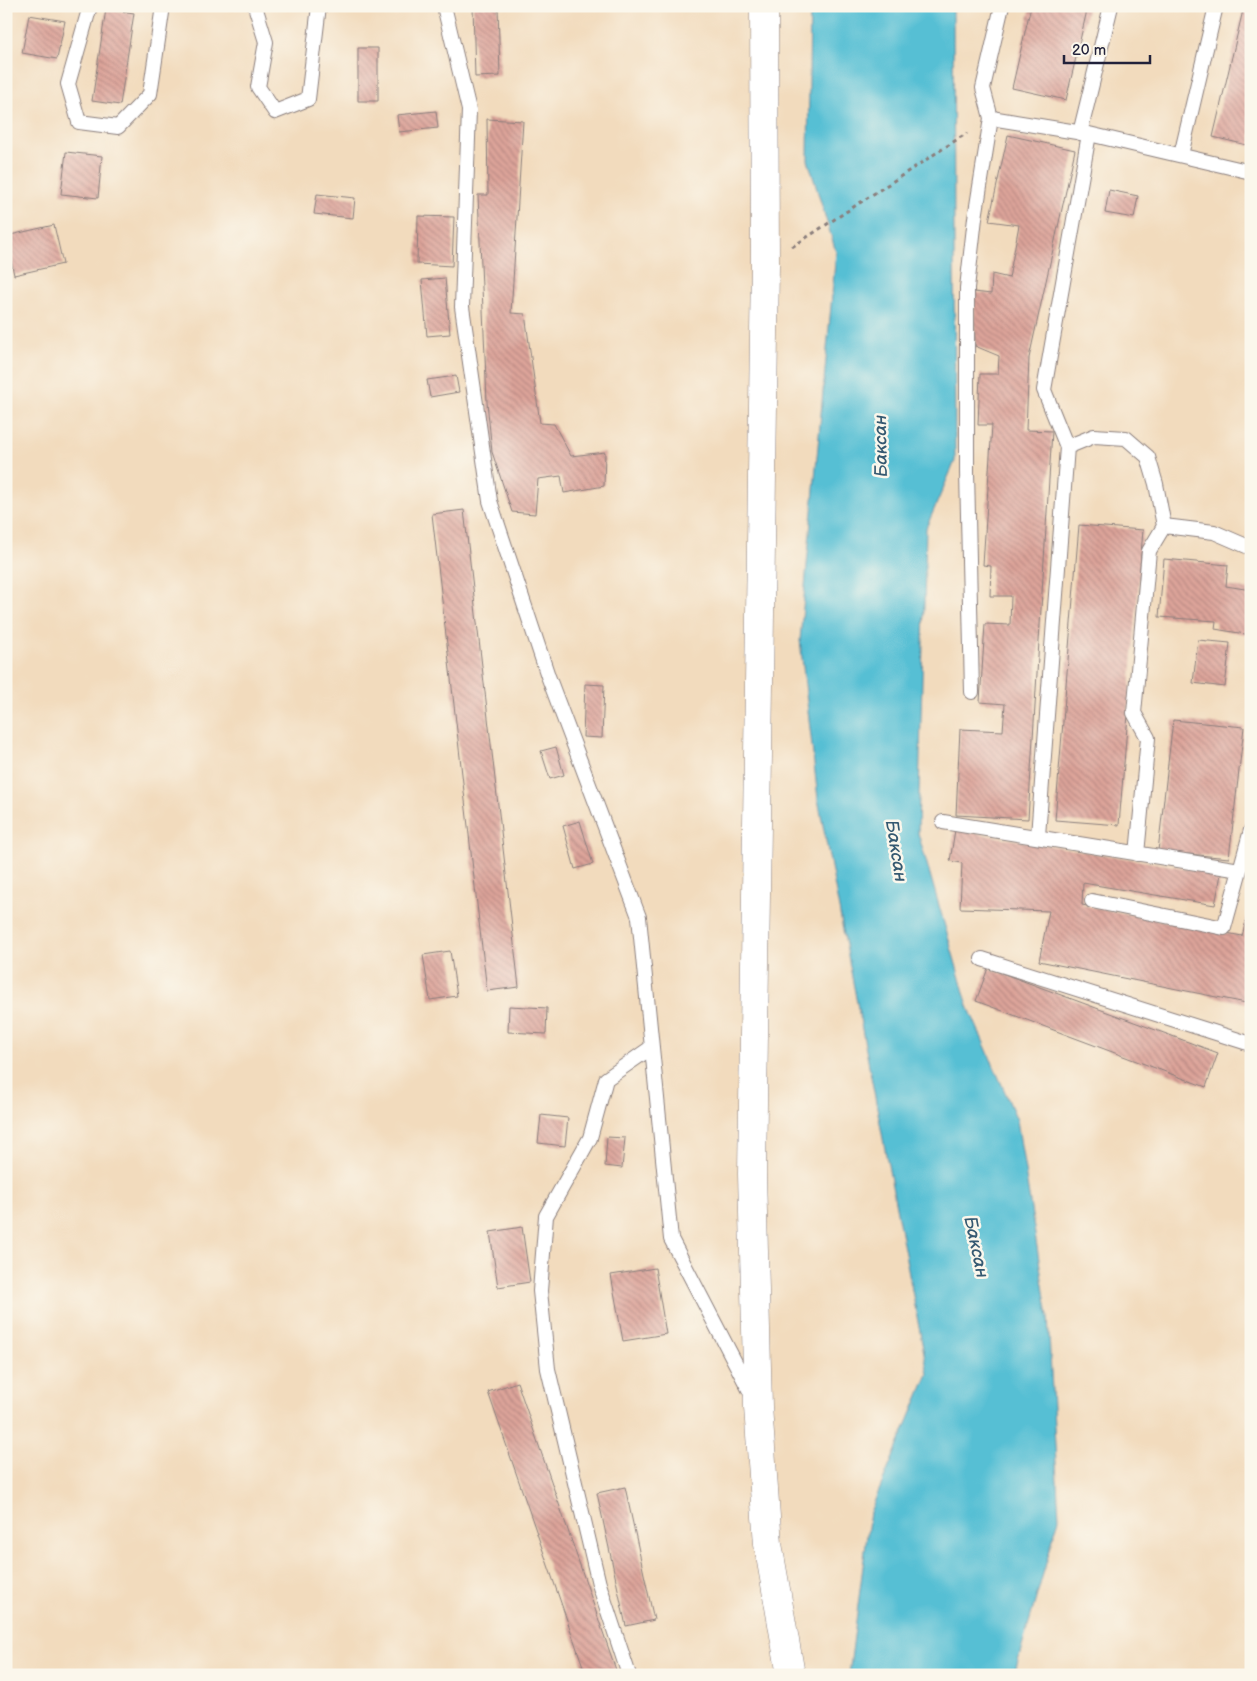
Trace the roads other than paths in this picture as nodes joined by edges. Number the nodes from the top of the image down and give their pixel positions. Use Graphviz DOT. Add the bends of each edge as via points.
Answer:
graph roads {
  1 [pos="90,6"];
  2 [pos="164,6"];
  3 [pos="255,6"];
  4 [pos="319,6"];
  5 [pos="444,6"];
  6 [pos="764,6"];
  7 [pos="1002,6"];
  8 [pos="1111,6"];
  9 [pos="1216,6"];
  10 [pos="991,118"];
  11 [pos="1085,134"];
  12 [pos="1181,156"];
  13 [pos="1251,172"];
  14 [pos="1066,447"];
  15 [pos="1164,526"];
  16 [pos="1251,548"];
  17 [pos="972,692"];
  18 [pos="944,822"];
  19 [pos="1251,830"];
  20 [pos="1038,836"];
  21 [pos="1137,854"];
  22 [pos="1240,870"];
  23 [pos="1092,902"];
  24 [pos="982,959"];
  25 [pos="1251,1044"];
  26 [pos="652,1047"];
  27 [pos="758,1407"];
  28 [pos="629,1675"];
  29 [pos="791,1675"];
  1 -- 2 [label="lane" via="68,84 79,122 118,127 150,94"];
  3 -- 4 [label="lane" via="266,42 258,87 275,112 308,100"];
  5 -- 26 [label="lane" via="469,110 462,307 490,500 548,676 639,917"];
  6 -- 27 [label="street" via="765,265 752,1174"];
  7 -- 10 [label="lane" via="983,88"];
  8 -- 11 [label="lane"];
  9 -- 12 [label="lane"];
  10 -- 11 [label="lane"];
  10 -- 17 [label="lane" via="967,288"];
  11 -- 12 [label="lane"];
  11 -- 14 [label="lane" via="1044,390"];
  12 -- 13 [label="lane"];
  14 -- 15 [label="lane" via="1094,436 1126,438 1148,457"];
  14 -- 20 [label="lane"];
  15 -- 16 [label="lane" via="1214,532"];
  15 -- 21 [label="lane" via="1149,551 1134,713 1148,738"];
  18 -- 20 [label="lane"];
  19 -- 22 [label="lane"];
  20 -- 21 [label="lane"];
  21 -- 22 [label="lane"];
  22 -- 23 [label="lane" via="1224,928"];
  24 -- 25 [label="lane"];
  26 -- 27 [label="lane" via="671,1238"];
  26 -- 28 [label="lane" via="606,1079 590,1138 546,1216 540,1291 548,1369 599,1584"];
  27 -- 29 [label="street" via="768,1544"];
}
